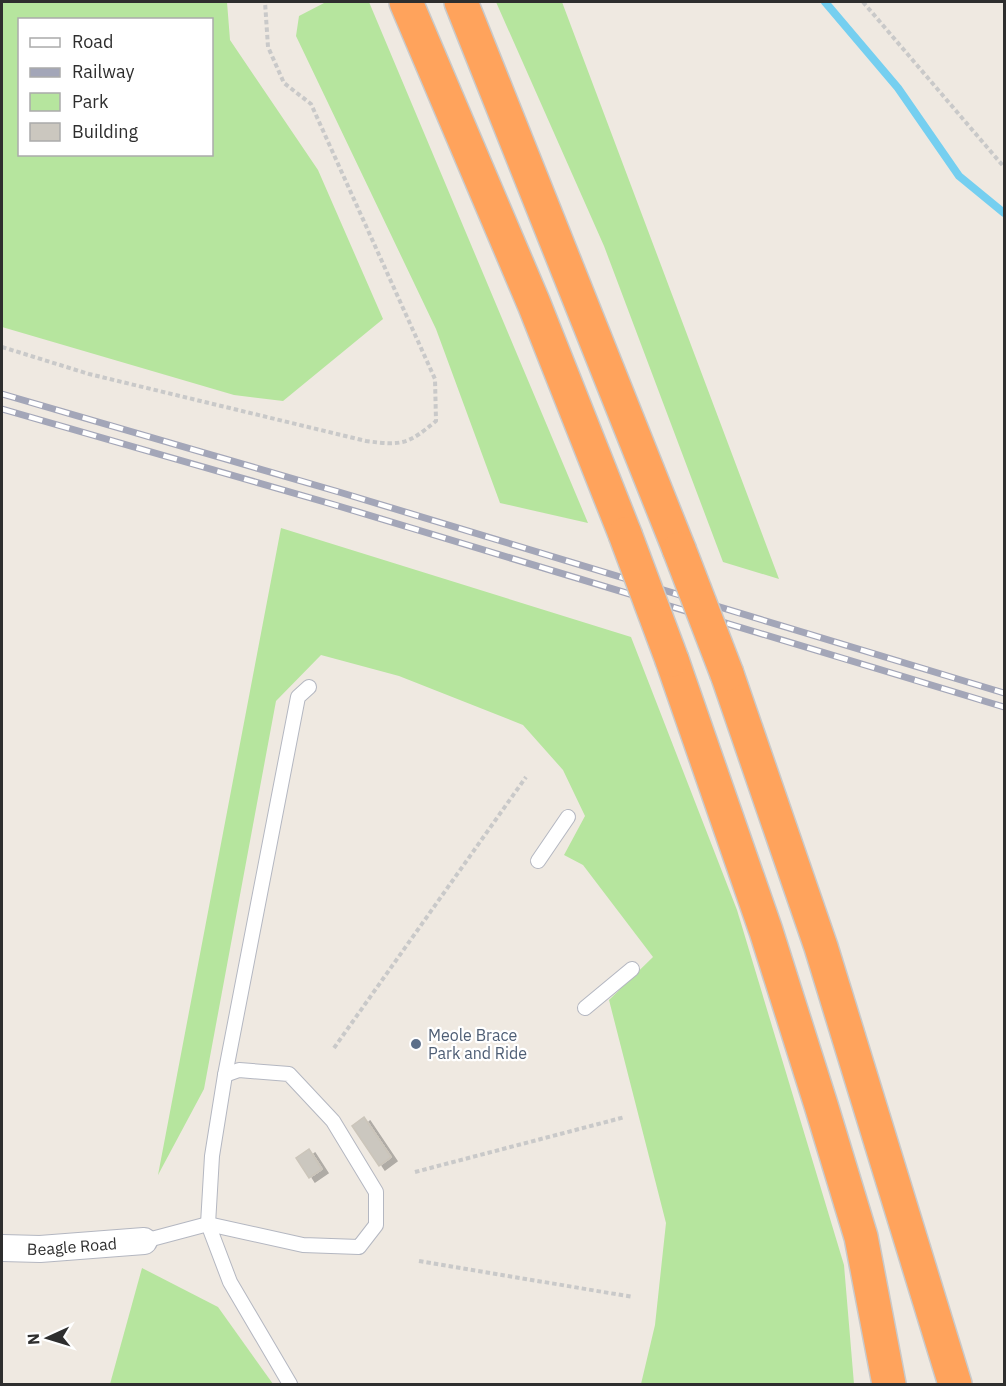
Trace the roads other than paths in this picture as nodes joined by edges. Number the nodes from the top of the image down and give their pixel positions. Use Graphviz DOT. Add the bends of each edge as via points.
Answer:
graph roads {
  1 [pos="406,2"];
  2 [pos="461,2"];
  3 [pos="309,687"];
  4 [pos="568,817"];
  5 [pos="538,861"];
  6 [pos="632,969"];
  7 [pos="585,1008"];
  8 [pos="225,1075"];
  9 [pos="207,1224"];
  10 [pos="144,1241"];
  11 [pos="2,1248"];
  12 [pos="955,1382"];
  13 [pos="290,1384"];
  14 [pos="889,1384"];
  1 -- 14 [label="highway, bridge" via="534,304 672,660 822,1105 861,1237"];
  2 -- 12 [label="highway, bridge" via="727,674 820,947"];
  3 -- 8 [label="lane" via="298,697"];
  4 -- 5 [label="lane"];
  6 -- 7 [label="lane"];
  8 -- 9 [label="lane" via="212,1156"];
  8 -- 9 [label="lane" via="239,1070 289,1074 333,1120 376,1192 375,1226 359,1247 303,1245"];
  9 -- 10 [label="lane"];
  9 -- 13 [label="lane" via="230,1282"];
  10 -- 11 [label="street, Beagle Road"];
}
